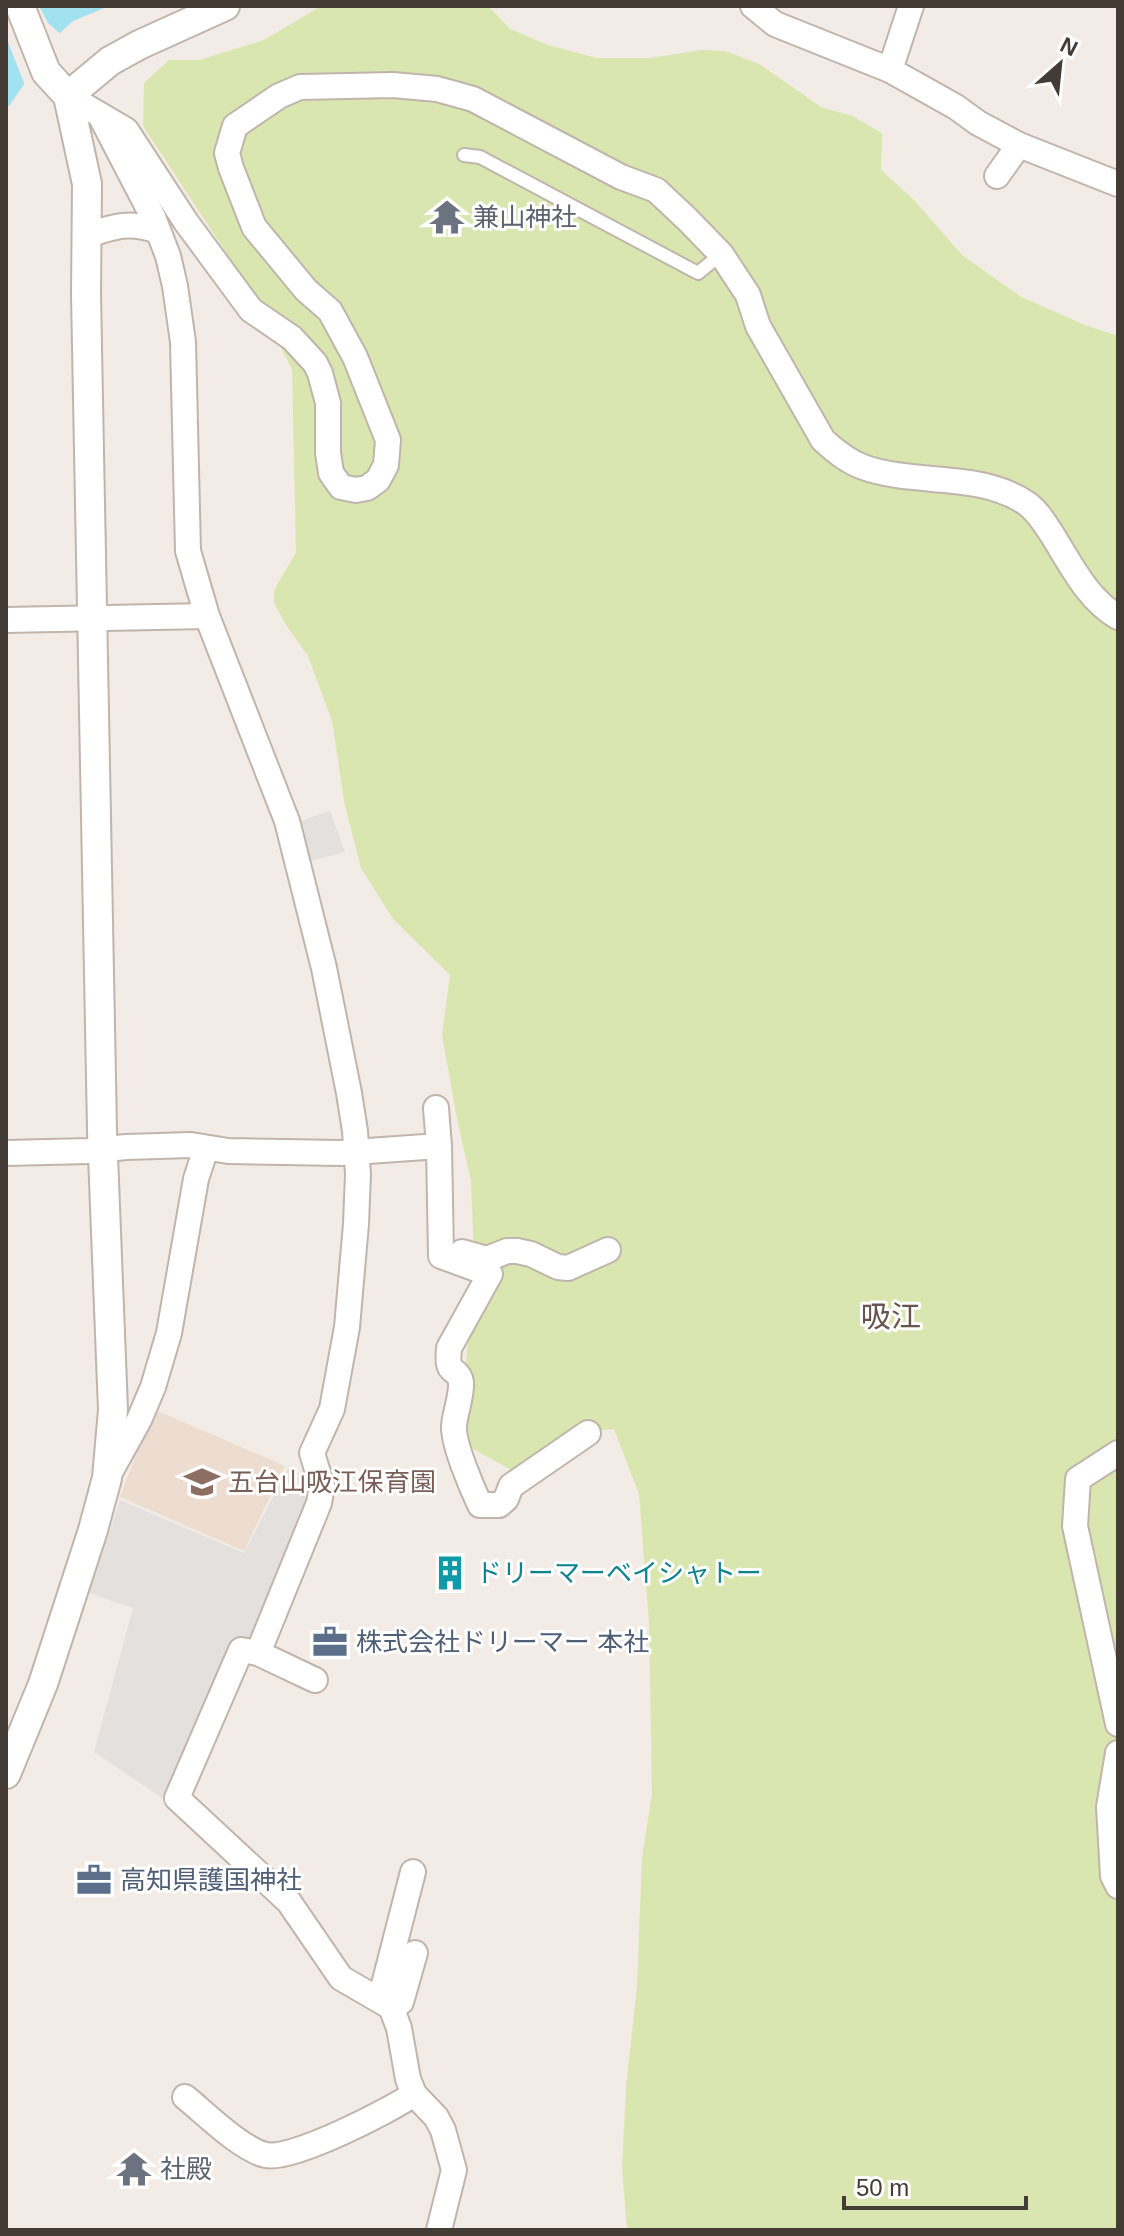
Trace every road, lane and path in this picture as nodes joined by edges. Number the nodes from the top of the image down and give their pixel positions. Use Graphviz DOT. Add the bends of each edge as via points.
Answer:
graph roads {
  1 [pos="20,6"];
  2 [pos="225,6"];
  3 [pos="753,6"];
  4 [pos="911,6"];
  5 [pos="890,70"];
  6 [pos="68,96"];
  7 [pos="101,117"];
  8 [pos="1019,145"];
  9 [pos="464,155"];
  10 [pos="997,176"];
  11 [pos="1118,184"];
  12 [pos="158,231"];
  13 [pos="88,235"];
  14 [pos="721,254"];
  15 [pos="207,616"];
  16 [pos="1118,617"];
  17 [pos="93,618"];
  18 [pos="6,620"];
  19 [pos="436,1108"];
  20 [pos="439,1146"];
  21 [pos="206,1148"];
  22 [pos="103,1149"];
  23 [pos="357,1152"];
  24 [pos="6,1153"];
  25 [pos="440,1246"];
  26 [pos="608,1250"];
  27 [pos="588,1433"];
  28 [pos="1118,1453"];
  29 [pos="107,1478"];
  30 [pos="258,1653"];
  31 [pos="315,1680"];
  32 [pos="1118,1724"];
  33 [pos="1118,1753"];
  34 [pos="6,1774"];
  35 [pos="413,1872"];
  36 [pos="1118,1886"];
  37 [pos="415,1953"];
  38 [pos="386,2004"];
  39 [pos="414,2094"];
  40 [pos="185,2097"];
  41 [pos="439,2230"];
  1 -- 6 [label="street" via="46,72"];
  2 -- 6 [label="street" via="110,61"];
  3 -- 5 [label="street" via="775,24"];
  4 -- 5 [label="street"];
  5 -- 8 [label="street"];
  6 -- 7 [label="street"];
  6 -- 13 [label="street" via="87,184"];
  7 -- 12 [label="street"];
  7 -- 14 [label="street" via="126,130 251,310 292,338 315,363 328,403 331,473 341,487 367,488 378,480 386,465 388,440 330,311 254,227 227,153 235,126 279,96 300,87 393,85 473,99 656,190"];
  8 -- 10 [label="street"];
  8 -- 11 [label="street"];
  9 -- 14 [label="lane" via="480,157 698,273"];
  12 -- 13 [label="street" via="134,224"];
  12 -- 15 [label="street" via="175,286 183,342 188,551"];
  13 -- 17 [label="street"];
  14 -- 16 [label="street" via="823,440 838,454 881,472 986,486 1028,504 1085,587"];
  15 -- 17 [label="street"];
  15 -- 23 [label="street" via="287,821 333,1010"];
  17 -- 18 [label="street"];
  17 -- 22 [label="street"];
  19 -- 20 [label="street"];
  20 -- 23 [label="street"];
  20 -- 25 [label="street"];
  21 -- 22 [label="street"];
  21 -- 23 [label="street"];
  21 -- 29 [label="street" via="163,1357 139,1420"];
  22 -- 24 [label="street"];
  22 -- 29 [label="street" via="113,1410"];
  23 -- 30 [label="street" via="356,1224 342,1359 332,1409 312,1453 322,1486 319,1503"];
  25 -- 26 [label="street" via="487,1259 517,1251 568,1268"];
  25 -- 27 [label="street" via="441,1256 490,1274 449,1348 448,1361 461,1383 455,1437 480,1505 499,1505 511,1486"];
  28 -- 32 [label="street" via="1078,1479 1075,1526"];
  29 -- 34 [label="street" via="43,1684"];
  30 -- 31 [label="street"];
  30 -- 38 [label="street" via="241,1650 177,1798 289,1902 341,1978"];
  33 -- 36 [label="street" via="1109,1807"];
  35 -- 38 [label="street"];
  37 -- 38 [label="street" via="401,2002"];
  38 -- 39 [label="street" via="399,2028"];
  39 -- 40 [label="street" via="318,2142 268,2156 247,2147"];
  39 -- 41 [label="street" via="443,2130 454,2170"];
}
